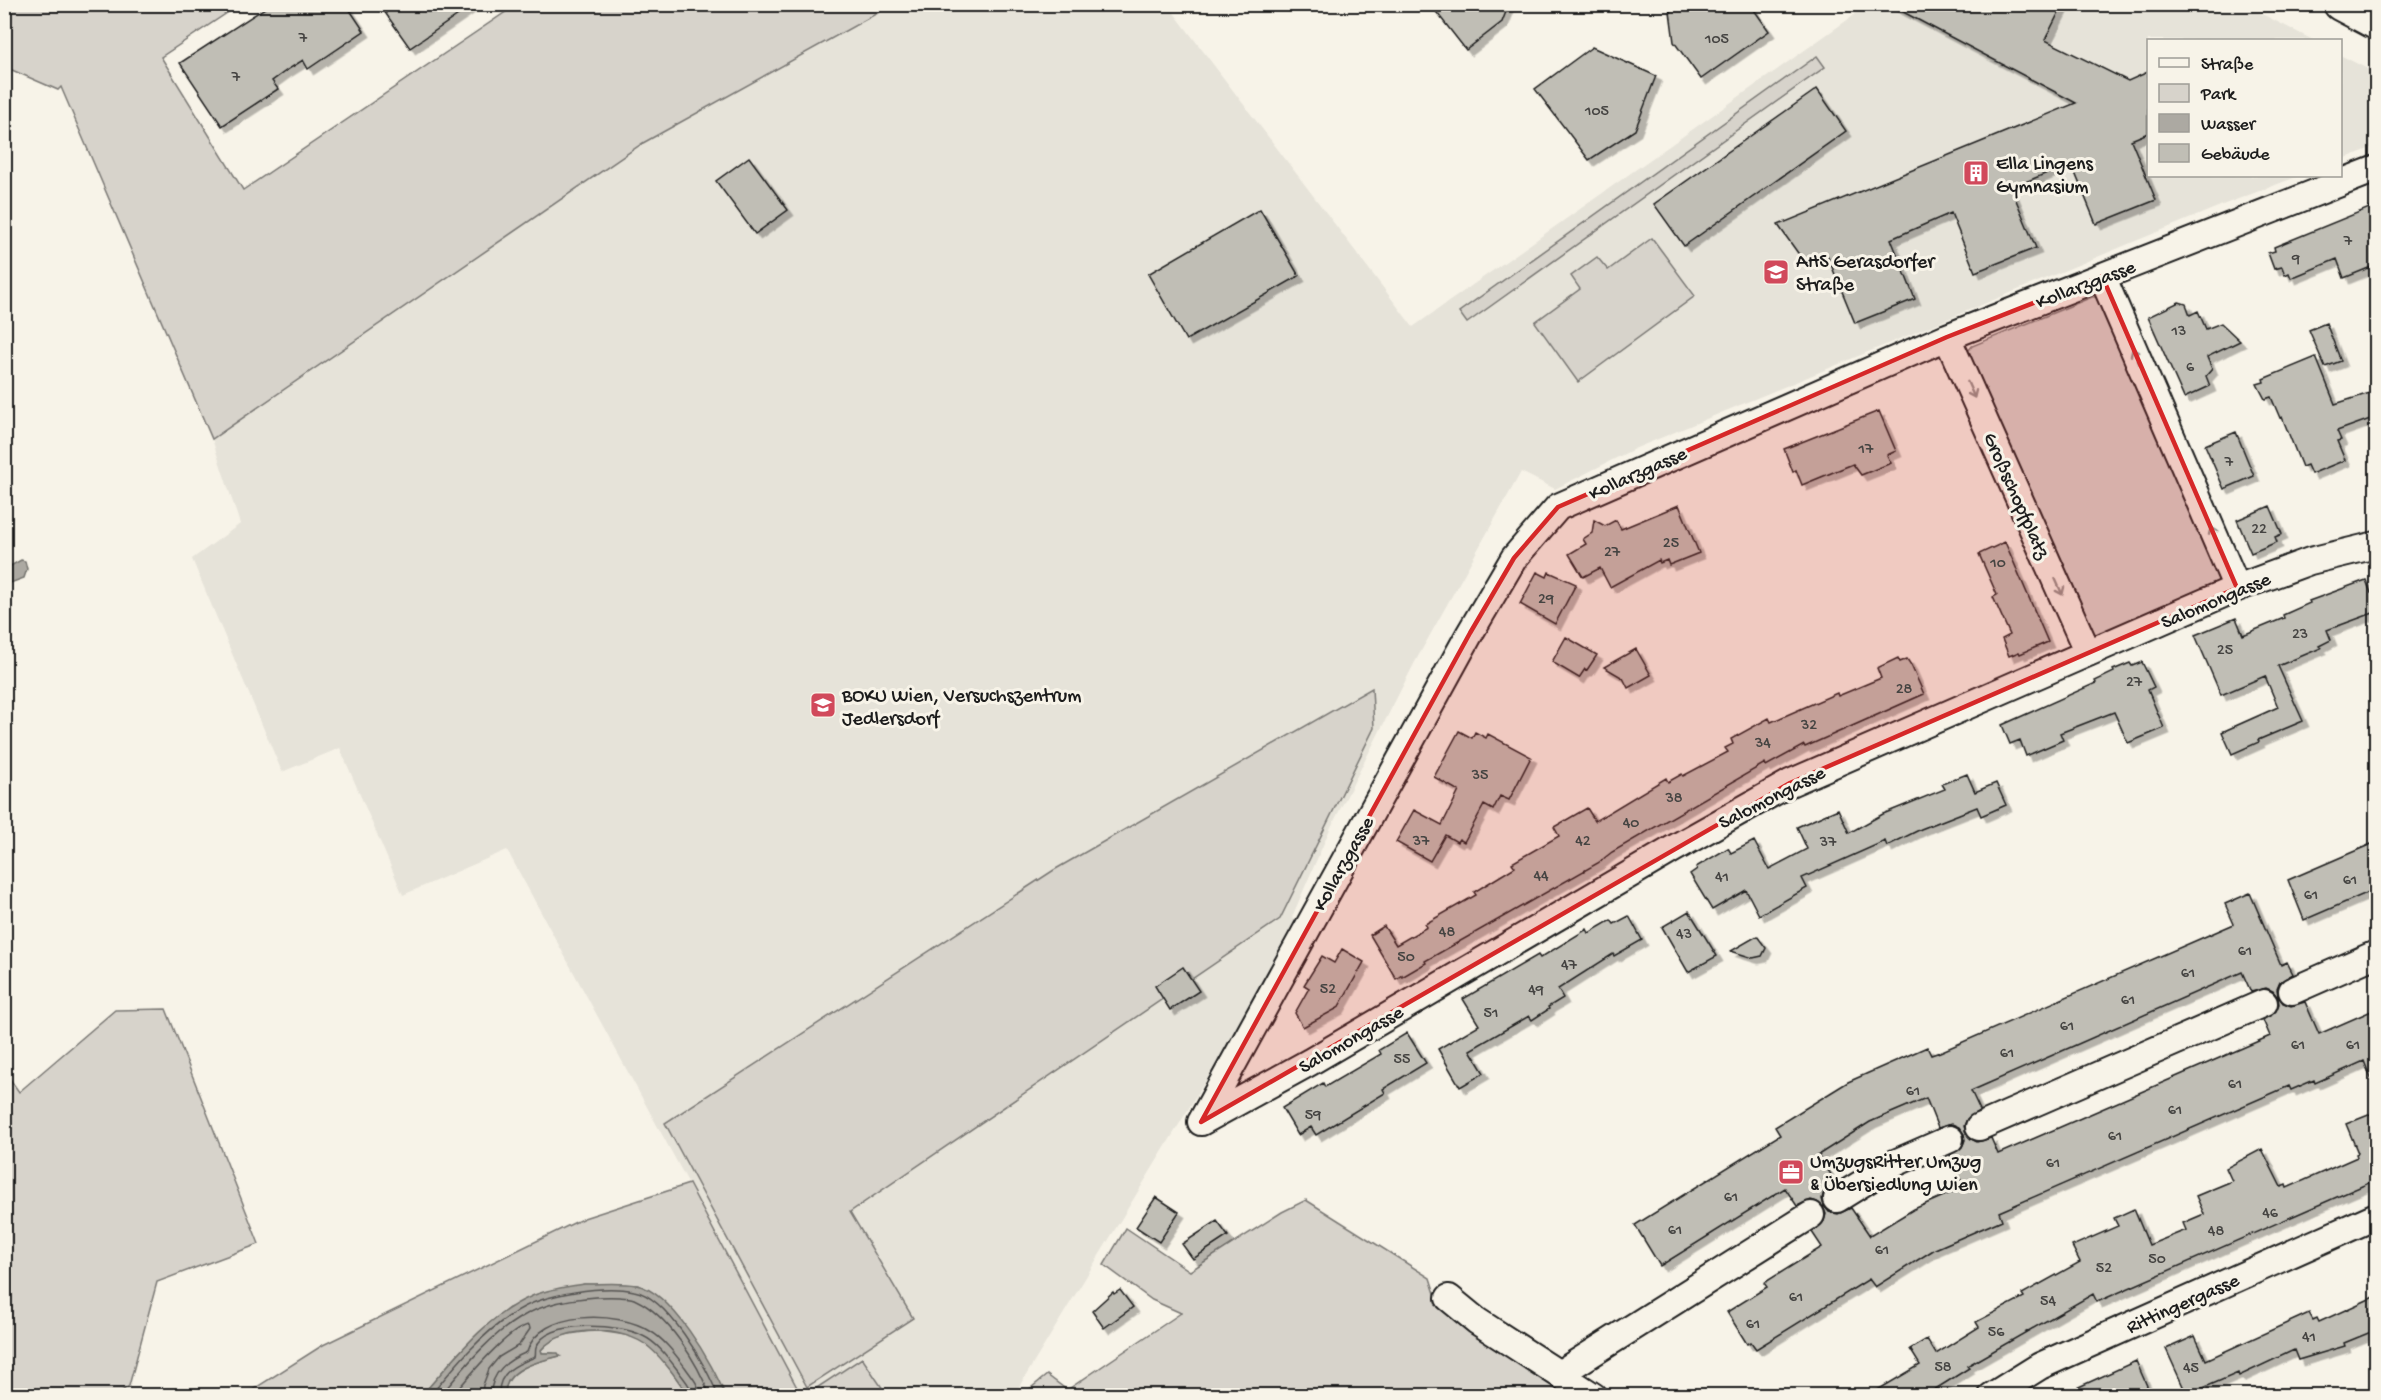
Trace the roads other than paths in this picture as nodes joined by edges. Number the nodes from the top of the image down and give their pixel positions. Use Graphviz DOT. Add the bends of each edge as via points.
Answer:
graph roads {
  1 [pos="2340,4"];
  2 [pos="2376,23"];
  3 [pos="2376,169"];
  4 [pos="2102,276"];
  5 [pos="1947,337"];
  6 [pos="2376,544"];
  7 [pos="2237,588"];
  8 [pos="2088,653"];
  9 [pos="2376,954"];
  10 [pos="2292,991"];
  11 [pos="2264,1003"];
  12 [pos="1201,1122"];
  13 [pos="1979,1127"];
  14 [pos="1950,1139"];
  15 [pos="1837,1199"];
  16 [pos="1811,1215"];
  17 [pos="2376,1216"];
  18 [pos="1449,1298"];
  19 [pos="1559,1374"];
  20 [pos="1593,1395"];
  21 [pos="1992,1395"];
  1 -- 2 [label="main road"];
  3 -- 4 [label="street, Kollarzgasse"];
  4 -- 5 [label="street, Kollarzgasse"];
  7 -- 4 [label="street, one-way"];
  5 -- 8 [label="street, Großschopfplatz, one-way"];
  5 -- 12 [label="street, Kollarzgasse" via="1558,507 1551,514 1514,558 1470,633"];
  6 -- 7 [label="street, Salomongasse" via="2310,561"];
  7 -- 8 [label="street, Salomongasse"];
  8 -- 12 [label="street, Salomongasse" via="1790,783"];
  9 -- 10 [label="street"];
  11 -- 13 [label="street"];
  14 -- 15 [label="street" via="1895,1163"];
  16 -- 19 [label="street"];
  17 -- 21 [label="street, Rittingergasse" via="2040,1366"];
  18 -- 19 [label="street"];
  19 -- 20 [label="street"];
}
